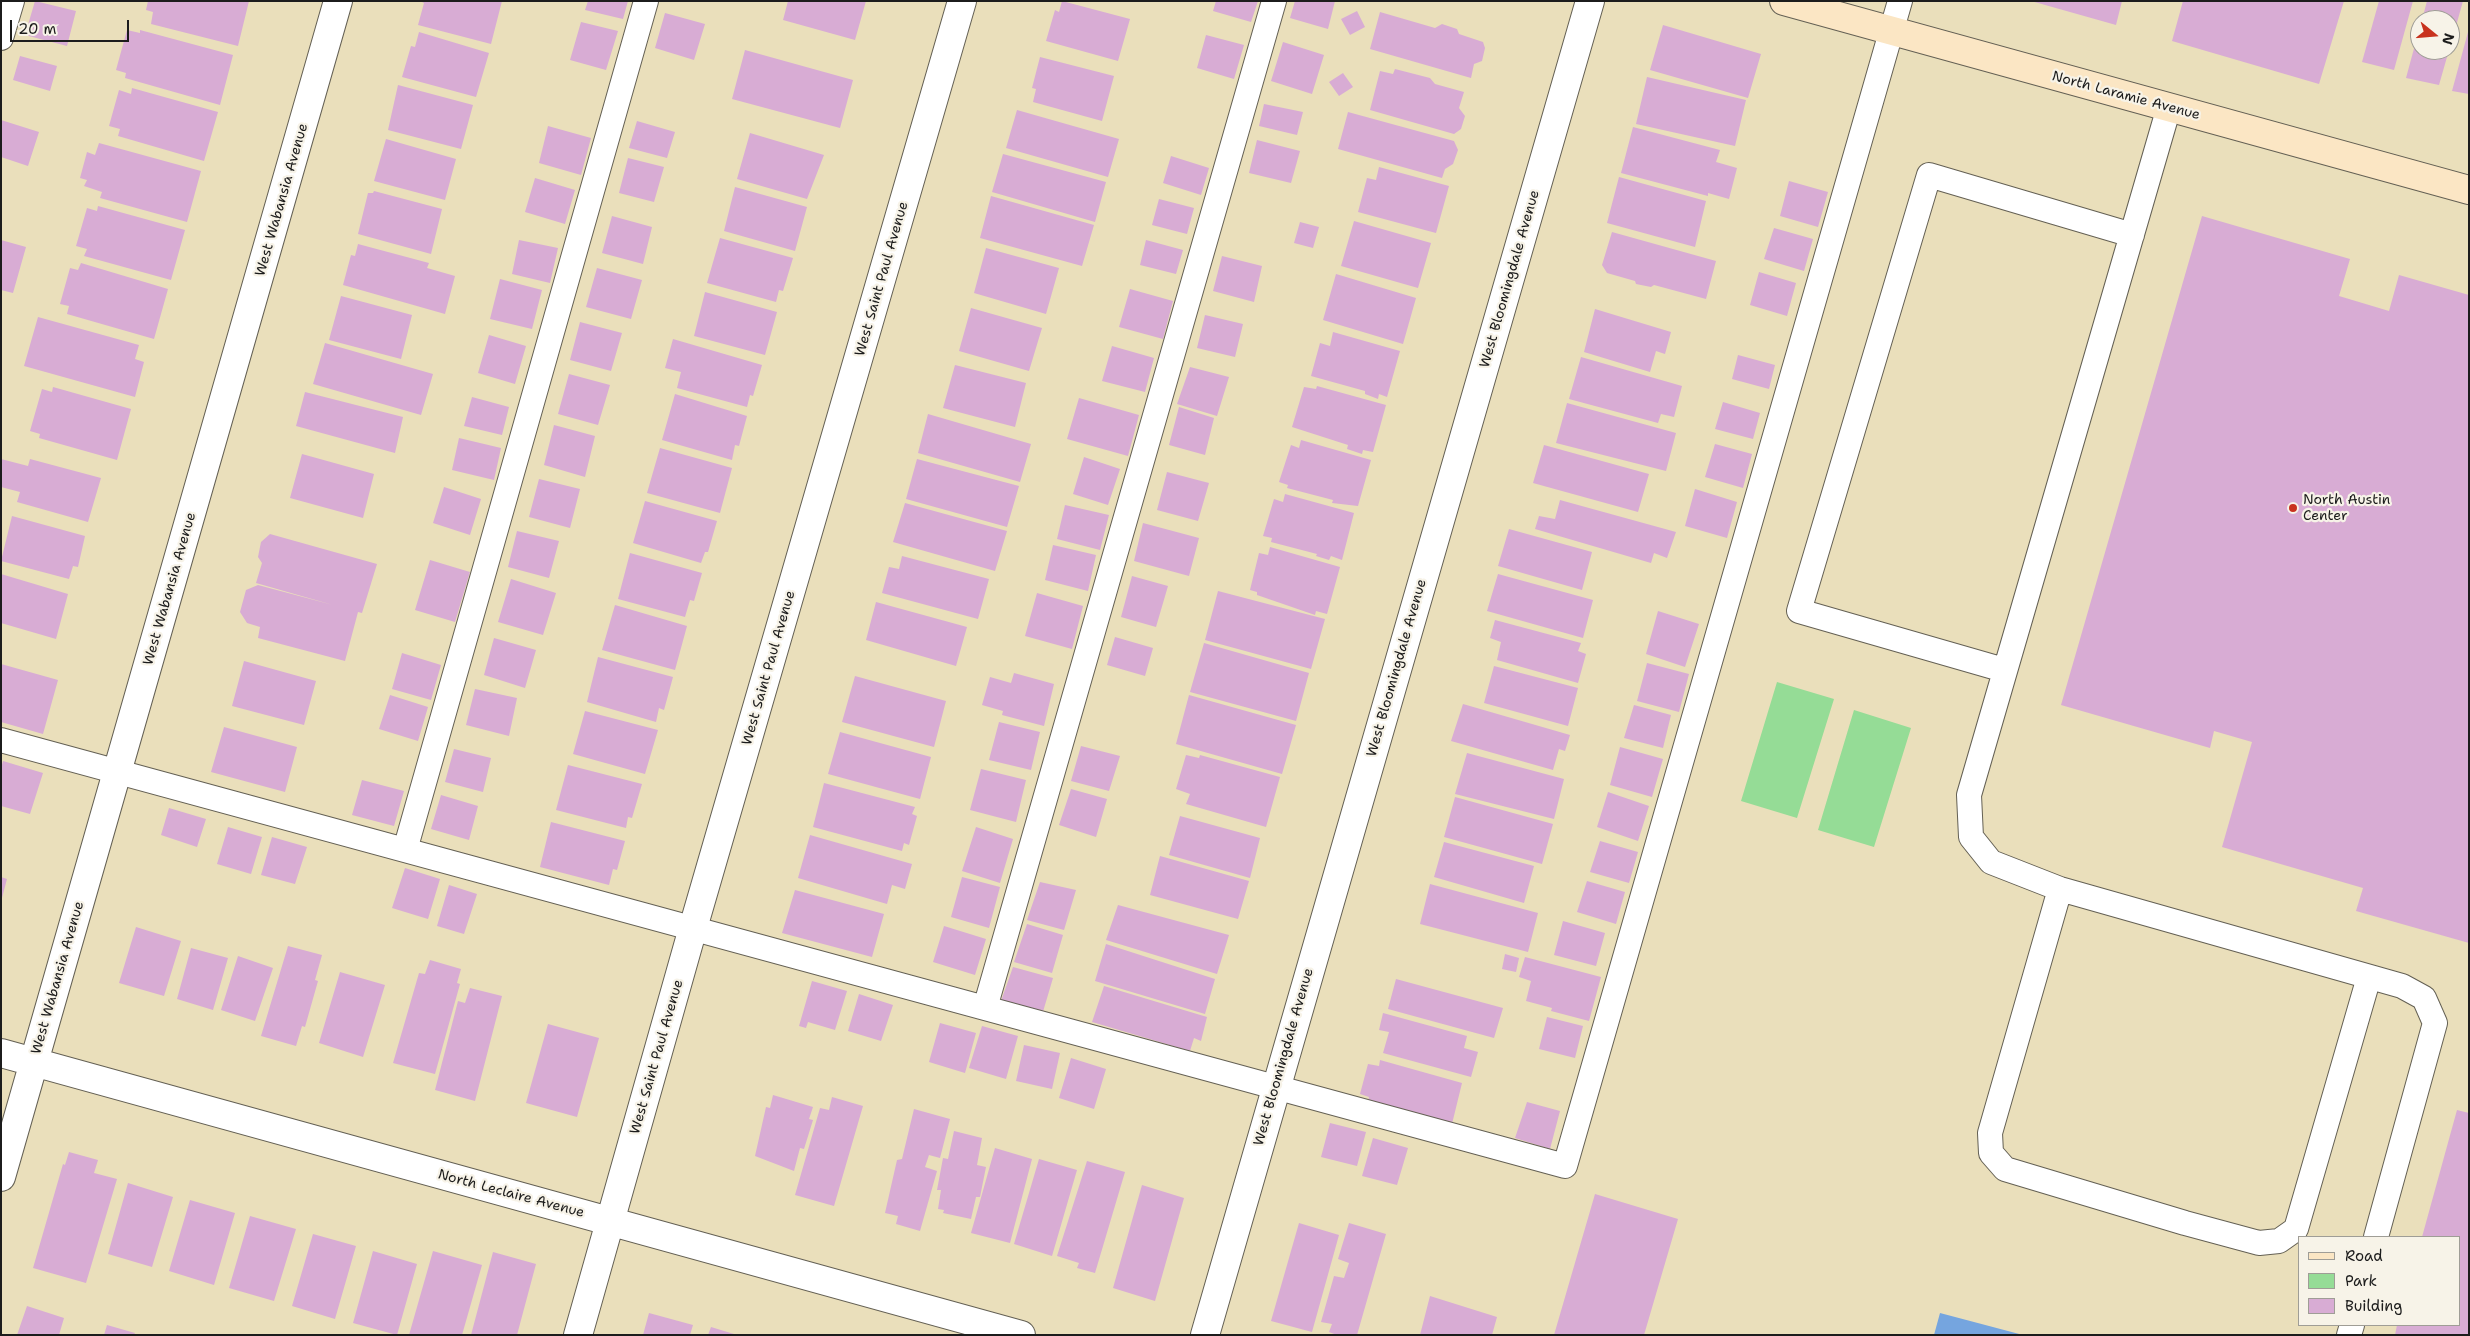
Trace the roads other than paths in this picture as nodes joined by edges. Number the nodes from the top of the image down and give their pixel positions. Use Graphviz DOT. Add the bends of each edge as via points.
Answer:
graph roads {
  1 [pos="12,1"];
  2 [pos="338,1"];
  3 [pos="646,1"];
  4 [pos="962,1"];
  5 [pos="1274,1"];
  6 [pos="1590,1"];
  7 [pos="1784,1"];
  8 [pos="1900,1"];
  9 [pos="1891,31"];
  10 [pos="1,38"];
  11 [pos="2169,108"];
  12 [pos="2469,190"];
  13 [pos="2132,235"];
  14 [pos="2004,670"];
  15 [pos="1,740"];
  16 [pos="118,772"];
  17 [pos="405,850"];
  18 [pos="2060,889"];
  19 [pos="693,928"];
  20 [pos="2369,977"];
  21 [pos="985,1008"];
  22 [pos="1,1053"];
  23 [pos="34,1062"];
  24 [pos="1275,1087"];
  25 [pos="1,1177"];
  26 [pos="610,1221"];
  27 [pos="2376,1236"];
  28 [pos="578,1335"];
  29 [pos="1021,1335"];
  30 [pos="1205,1335"];
  1 -- 10 [label="lane"];
  2 -- 16 [label="street, West Wabansia Avenue"];
  3 -- 17 [label="lane"];
  4 -- 19 [label="street, West Saint Paul Avenue"];
  5 -- 21 [label="lane"];
  6 -- 24 [label="street, West Bloomingdale Avenue"];
  7 -- 9 [label="street, North Laramie Avenue"];
  8 -- 9 [label="lane"];
  9 -- 11 [label="street, North Laramie Avenue"];
  9 -- 24 [label="lane" via="1565,1166"];
  11 -- 12 [label="street, North Laramie Avenue"];
  11 -- 13 [label="lane"];
  13 -- 14 [label="lane"];
  13 -- 14 [label="lane" via="1929,175 1799,611"];
  14 -- 18 [label="lane" via="1969,795 1970,837 1991,862"];
  15 -- 16 [label="lane"];
  16 -- 17 [label="lane"];
  16 -- 23 [label="street, West Wabansia Avenue"];
  17 -- 19 [label="lane"];
  18 -- 20 [label="lane"];
  18 -- 20 [label="lane" via="1990,1133 1991,1153 2005,1169 2185,1223 2259,1243 2279,1241 2296,1229"];
  19 -- 21 [label="lane"];
  19 -- 26 [label="street, West Saint Paul Avenue"];
  20 -- 27 [label="lane" via="2402,986 2424,998 2436,1023"];
  21 -- 24 [label="lane"];
  22 -- 23 [label="street, North Leclaire Avenue"];
  23 -- 25 [label="street, West Wabansia Avenue"];
  23 -- 26 [label="street, North Leclaire Avenue"];
  24 -- 30 [label="street, West Bloomingdale Avenue"];
  26 -- 28 [label="street, West Saint Paul Avenue"];
  26 -- 29 [label="street, North Leclaire Avenue"];
}
